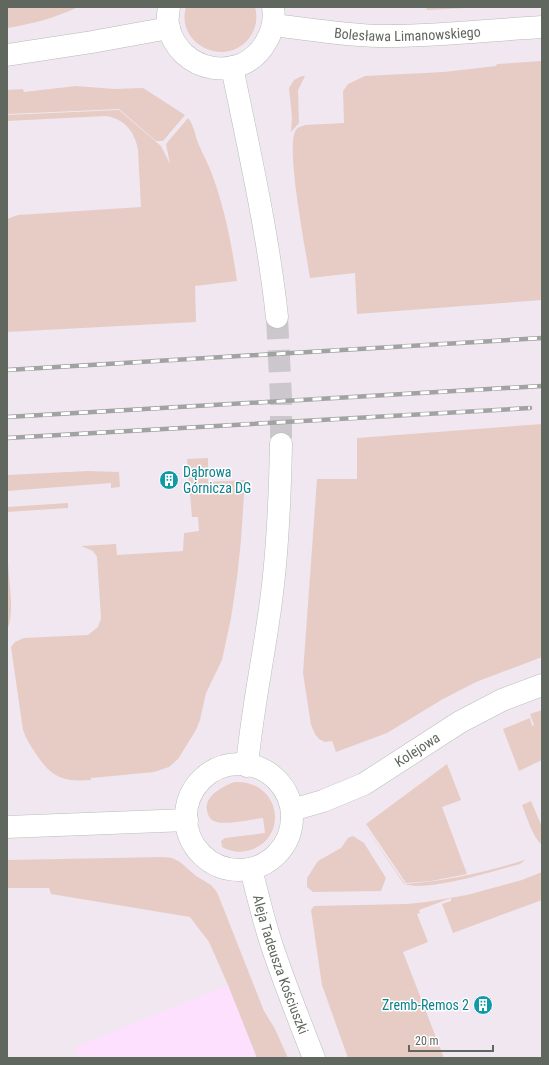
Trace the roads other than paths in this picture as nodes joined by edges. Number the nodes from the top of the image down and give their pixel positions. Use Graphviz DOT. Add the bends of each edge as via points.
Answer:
graph roads {
  1 [pos="273,16"];
  2 [pos="169,17"];
  3 [pos="542,27"];
  4 [pos="7,55"];
  5 [pos="232,67"];
  6 [pos="277,317"];
  7 [pos="281,444"];
  8 [pos="542,685"];
  9 [pos="247,766"];
  10 [pos="292,810"];
  11 [pos="187,820"];
  12 [pos="7,827"];
  13 [pos="251,868"];
  14 [pos="314,1058"];
  1 -- 3 [label="street, Bolesława Limanowskiego" via="327,32 380,36"];
  1 -- 5 [label="street" via="269,38 258,53 247,62"];
  2 -- 4 [label="street" via="92,42"];
  2 -- 5 [label="street" via="175,43 188,58 214,68"];
  5 -- 6 [label="street" via="269,251"];
  7 -- 9 [label="street" via="275,568"];
  8 -- 10 [label="street, Kolejowa" via="497,702 460,722 364,784 323,801"];
  9 -- 10 [label="street" via="263,770 280,783"];
  9 -- 11 [label="street" via="241,764 219,769 200,782 189,801"];
  10 -- 13 [label="street" via="291,829 282,848 267,862"];
  11 -- 12 [label="street"];
  11 -- 13 [label="street" via="194,844 209,860 230,869"];
  13 -- 14 [label="street, Aleja Tadeusza Kościuszki" via="271,943"];
}
